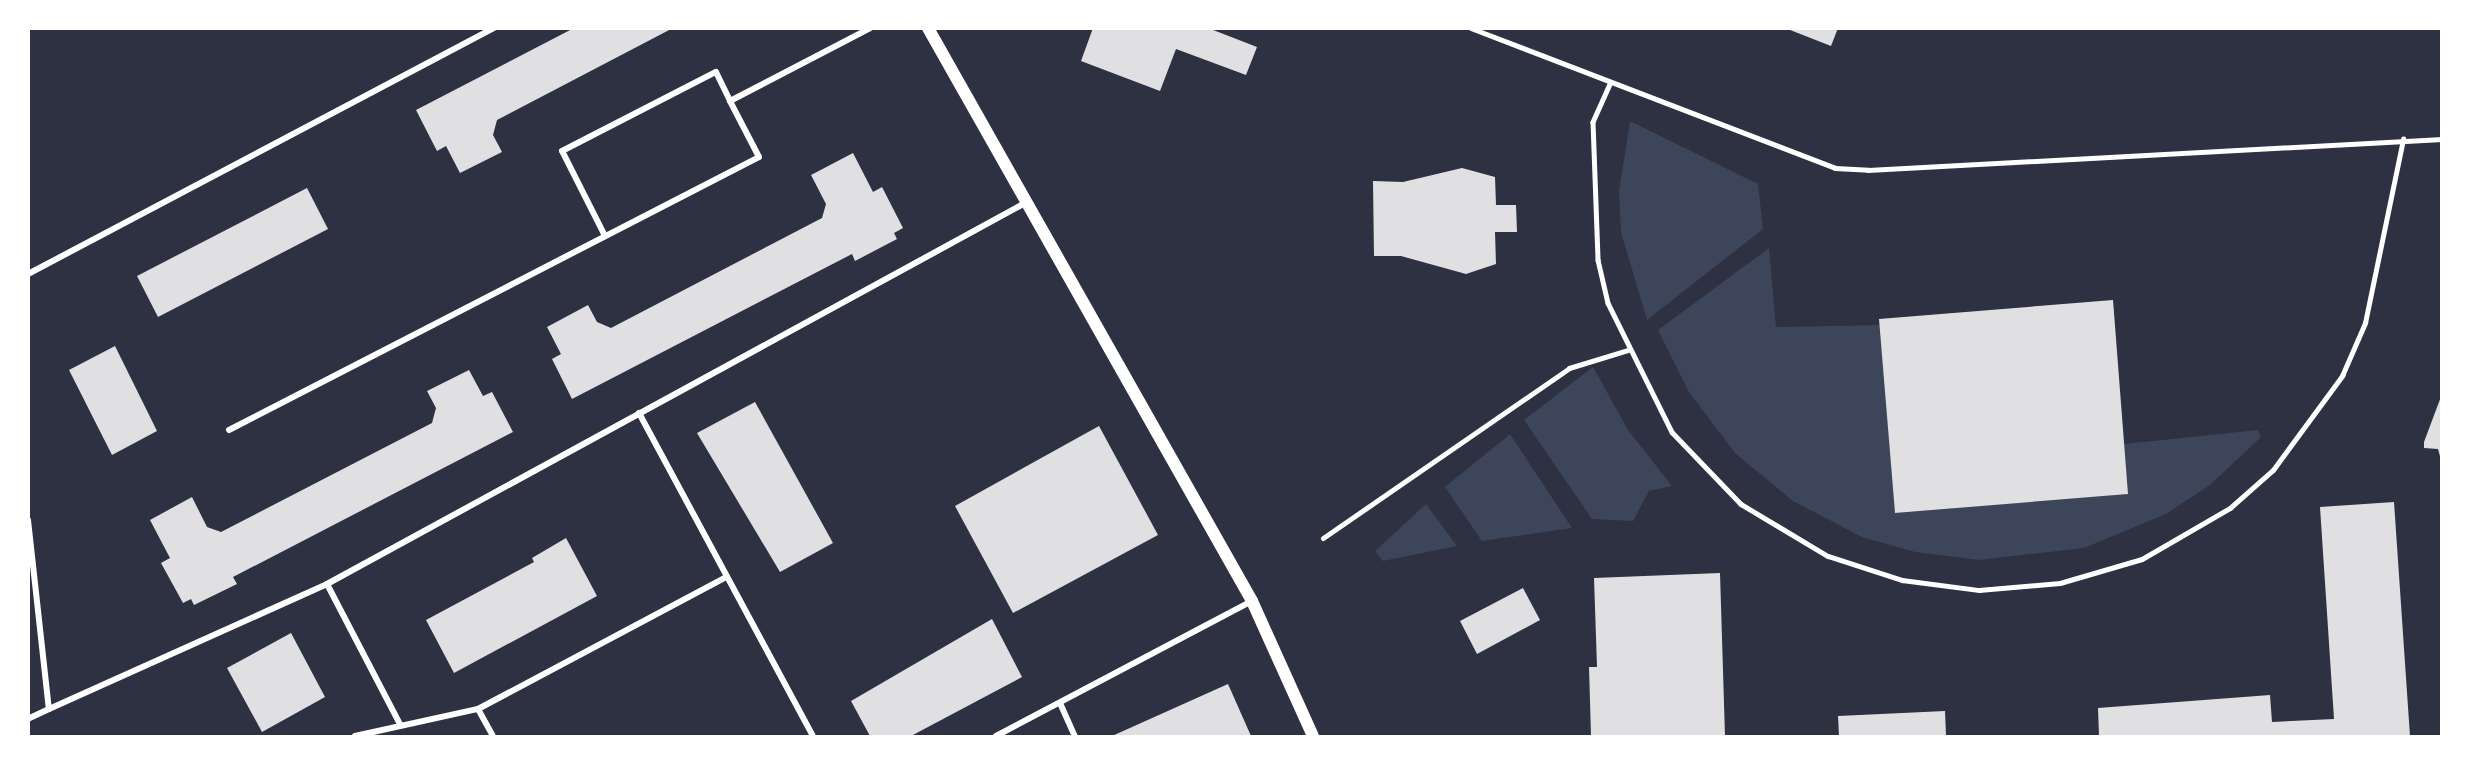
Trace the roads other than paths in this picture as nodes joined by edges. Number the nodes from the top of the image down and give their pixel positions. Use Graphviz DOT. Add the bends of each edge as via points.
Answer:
graph roads {
  1 [pos="494,28"];
  2 [pos="870,28"];
  3 [pos="928,28"];
  4 [pos="1472,28"];
  5 [pos="1611,82"];
  6 [pos="730,101"];
  7 [pos="2403,139"];
  8 [pos="2442,139"];
  9 [pos="1028,202"];
  10 [pos="605,236"];
  11 [pos="28,274"];
  12 [pos="1628,350"];
  13 [pos="639,413"];
  14 [pos="229,430"];
  15 [pos="28,520"];
  16 [pos="1323,538"];
  17 [pos="726,577"];
  18 [pos="327,584"];
  19 [pos="1252,601"];
  20 [pos="1059,703"];
  21 [pos="49,709"];
  22 [pos="478,709"];
  23 [pos="28,719"];
  24 [pos="400,724"];
  25 [pos="355,736"];
  26 [pos="493,736"];
  27 [pos="813,736"];
  28 [pos="996,736"];
  29 [pos="1075,736"];
  30 [pos="1313,736"];
  1 -- 11 [label="street"];
  2 -- 6 [label="street"];
  3 -- 9 [label="main road"];
  4 -- 5 [label="lane"];
  5 -- 7 [label="lane" via="1809,160 1868,171"];
  5 -- 12 [label="lane" via="1593,122 1593,217 1608,303"];
  6 -- 10 [label="street" via="759,156"];
  6 -- 10 [label="street" via="716,72 562,152"];
  7 -- 8 [label="lane"];
  7 -- 12 [label="lane" via="2365,323 2342,376 2310,425 2230,508 2181,540 2102,573 2061,583 1979,590 1902,580 1828,556 1741,504 1704,470 1672,432"];
  9 -- 13 [label="street"];
  9 -- 19 [label="main road"];
  10 -- 14 [label="street"];
  12 -- 16 [label="street" via="1569,368"];
  13 -- 17 [label="street"];
  13 -- 18 [label="street"];
  15 -- 21 [label="street"];
  17 -- 22 [label="street"];
  17 -- 27 [label="street"];
  18 -- 21 [label="street"];
  18 -- 24 [label="street"];
  19 -- 20 [label="street"];
  19 -- 30 [label="main road"];
  20 -- 28 [label="street"];
  20 -- 29 [label="street"];
  21 -- 23 [label="street"];
  22 -- 24 [label="street"];
  22 -- 26 [label="street"];
  24 -- 25 [label="street"];
}
